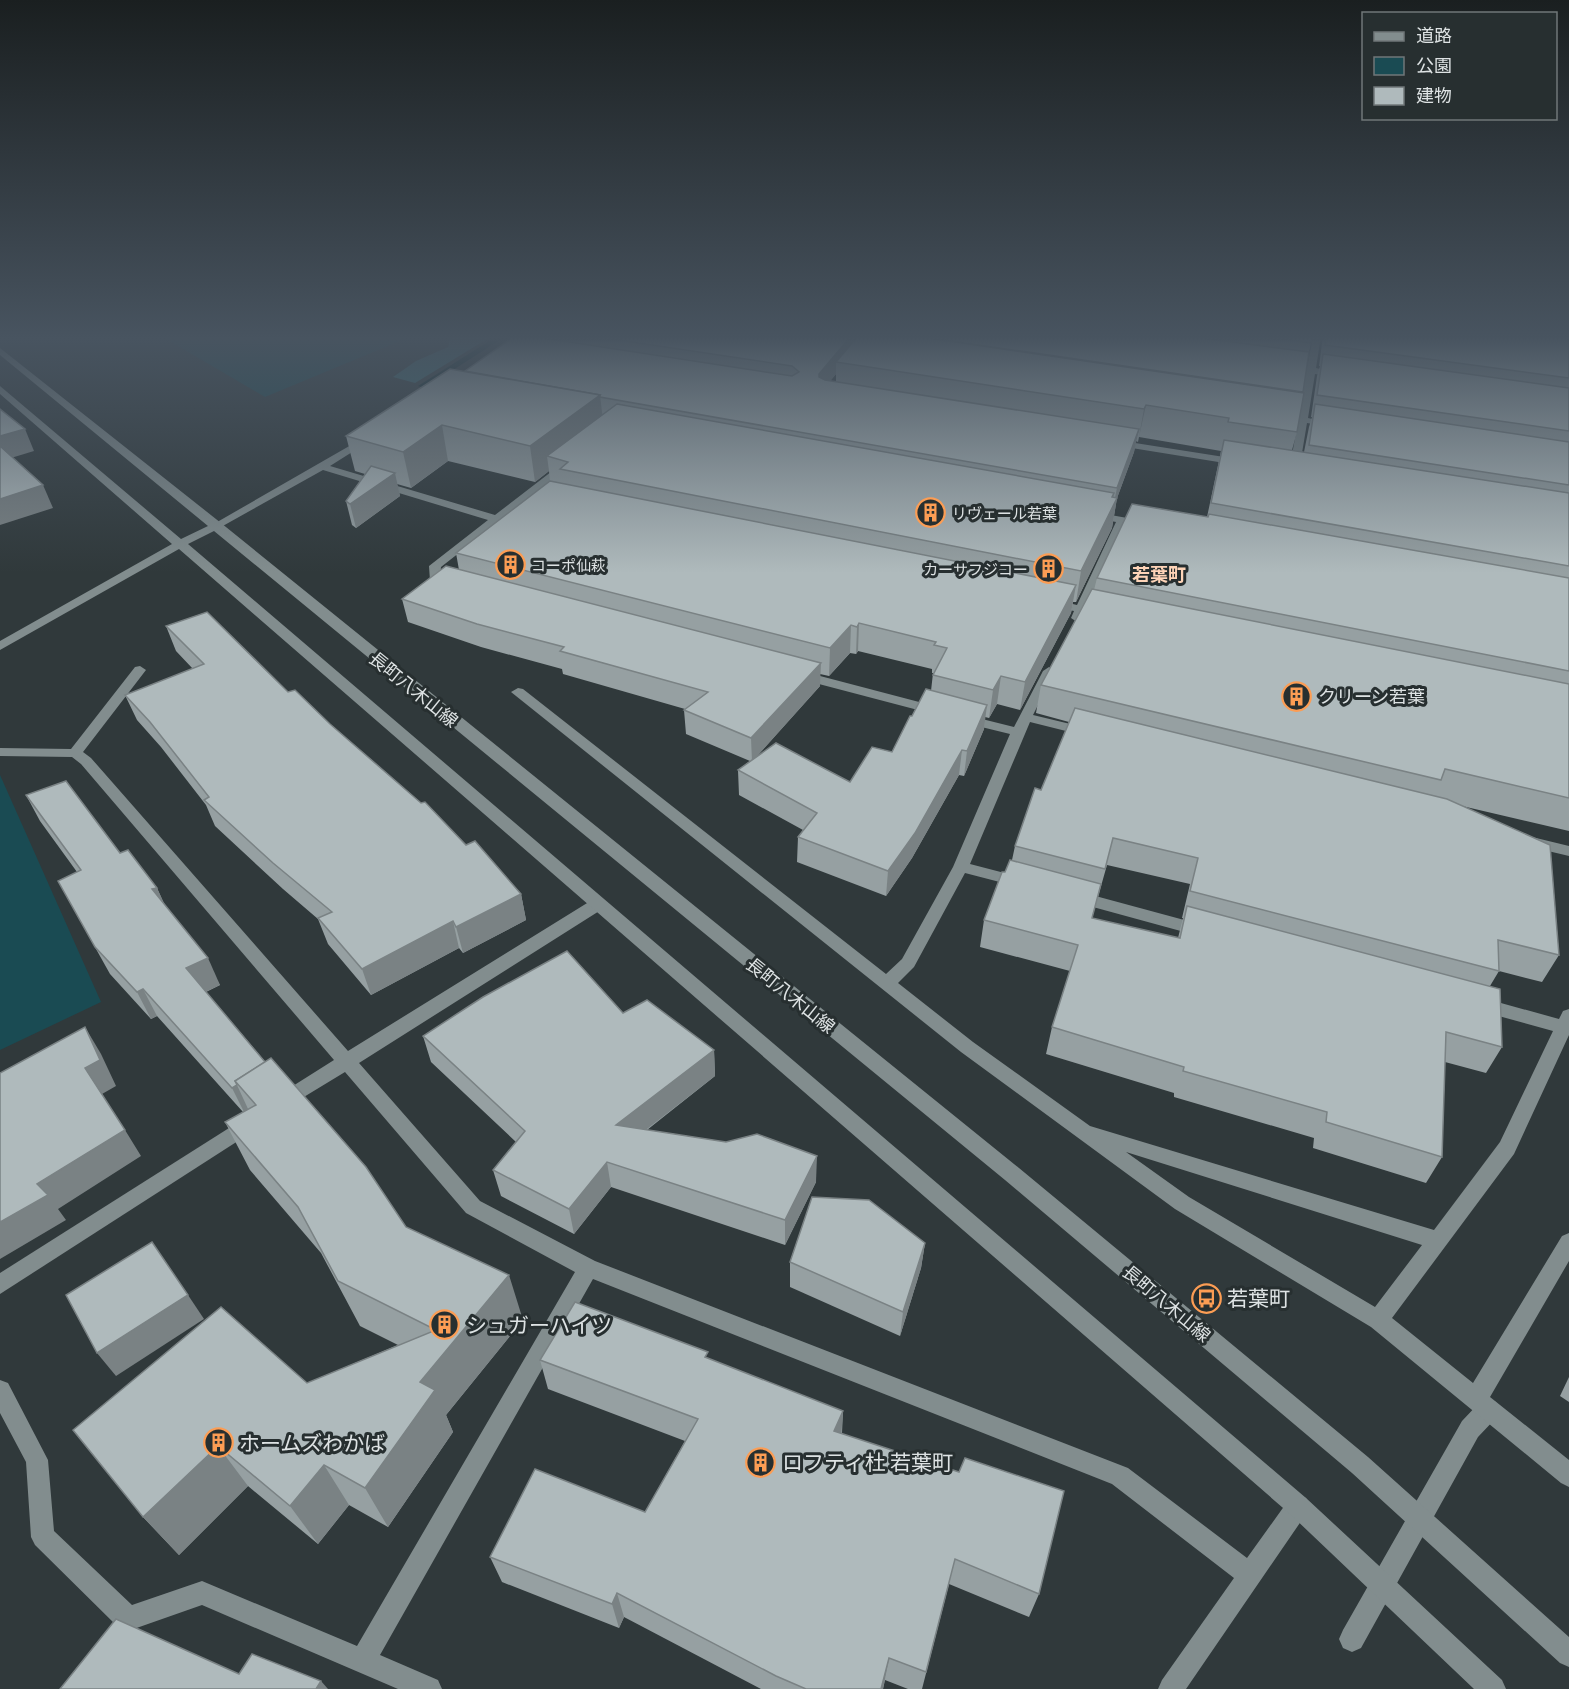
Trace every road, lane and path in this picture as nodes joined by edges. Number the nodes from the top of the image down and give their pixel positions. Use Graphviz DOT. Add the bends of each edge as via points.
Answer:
graph roads {
  1 [pos="30,415"];
  2 [pos="80,415"];
  3 [pos="1267,415"];
  4 [pos="1302,415"];
  5 [pos="1301,420"];
  6 [pos="1336,425"];
  7 [pos="371,436"];
  8 [pos="1107,442"];
  9 [pos="571,462"];
  10 [pos="1247,464"];
  11 [pos="322,466"];
  12 [pos="1283,469"];
  13 [pos="1077,512"];
  14 [pos="496,519"];
  15 [pos="1124,520"];
  16 [pos="217,525"];
  17 [pos="1159,527"];
  18 [pos="181,544"];
  19 [pos="468,587"];
  20 [pos="1034,600"];
  21 [pos="1081,609"];
  22 [pos="1116,616"];
  23 [pos="1071,629"];
  24 [pos="0,646"];
  25 [pos="1056,658"];
  26 [pos="140,670"];
  27 [pos="787,671"];
  28 [pos="518,692"];
  29 [pos="1025,717"];
  30 [pos="1018,732"];
  31 [pos="1095,734"];
  32 [pos="0,752"];
  33 [pos="75,753"];
  34 [pos="1523,839"];
  35 [pos="1569,850"];
  36 [pos="961,867"];
  37 [pos="1031,885"];
  38 [pos="1066,894"];
  39 [pos="598,904"];
  40 [pos="1216,934"];
  41 [pos="886,984"];
  42 [pos="1472,1002"];
  43 [pos="1567,1021"];
  44 [pos="347,1060"];
  45 [pos="1081,1130"];
  46 [pos="1436,1240"];
  47 [pos="1569,1242"];
  48 [pos="588,1268"];
  49 [pos="0,1284"];
  50 [pos="1378,1320"];
  51 [pos="0,1391"];
  52 [pos="1482,1405"];
  53 [pos="1569,1475"];
  54 [pos="1298,1506"];
  55 [pos="1250,1575"];
  56 [pos="1352,1639"];
  57 [pos="1569,1654"];
  58 [pos="363,1660"];
  59 [pos="429,1689"];
  60 [pos="1172,1689"];
  61 [pos="1493,1689"];
  1 -- 18 [label="street"];
  2 -- 16 [label="street, 長町八木山線"];
  3 -- 5 [label="street"];
  4 -- 5 [label="street"];
  5 -- 6 [label="street"];
  5 -- 12 [label="street" via="1300,472"];
  7 -- 11 [label="street"];
  8 -- 10 [label="street"];
  9 -- 14 [label="street" via="532,498"];
  11 -- 14 [label="street"];
  11 -- 16 [label="street"];
  13 -- 15 [label="street"];
  14 -- 19 [label="street" via="435,566 434,579"];
  15 -- 17 [label="street"];
  15 -- 21 [label="street"];
  16 -- 18 [label="street"];
  16 -- 57 [label="street, 長町八木山線" via="1012,1174 1360,1465"];
  18 -- 24 [label="street"];
  18 -- 39 [label="street"];
  20 -- 21 [label="street"];
  21 -- 22 [label="street"];
  21 -- 23 [label="street"];
  25 -- 29 [label="street"];
  26 -- 33 [label="street"];
  27 -- 30 [label="street"];
  28 -- 41 [label="street"];
  29 -- 30 [label="street"];
  29 -- 31 [label="street"];
  30 -- 36 [label="street"];
  32 -- 33 [label="street"];
  33 -- 44 [label="street"];
  34 -- 35 [label="street"];
  36 -- 37 [label="street"];
  36 -- 41 [label="street" via="908,963"];
  38 -- 40 [label="street"];
  39 -- 44 [label="street"];
  39 -- 54 [label="street"];
  41 -- 45 [label="street"];
  42 -- 43 [label="street"];
  43 -- 46 [label="street" via="1507,1148"];
  44 -- 48 [label="street" via="473,1206"];
  44 -- 49 [label="street"];
  45 -- 46 [label="street"];
  45 -- 50 [label="street" via="1182,1203"];
  46 -- 50 [label="street"];
  47 -- 52 [label="street"];
  48 -- 55 [label="street" via="1120,1476"];
  48 -- 58 [label="street"];
  50 -- 52 [label="street"];
  51 -- 58 [label="street" via="37,1460 43,1537 128,1619 202,1593"];
  52 -- 53 [label="street"];
  52 -- 56 [label="street"];
  54 -- 55 [label="street"];
  54 -- 61 [label="street"];
  55 -- 60 [label="street"];
  58 -- 59 [label="street"];
}
